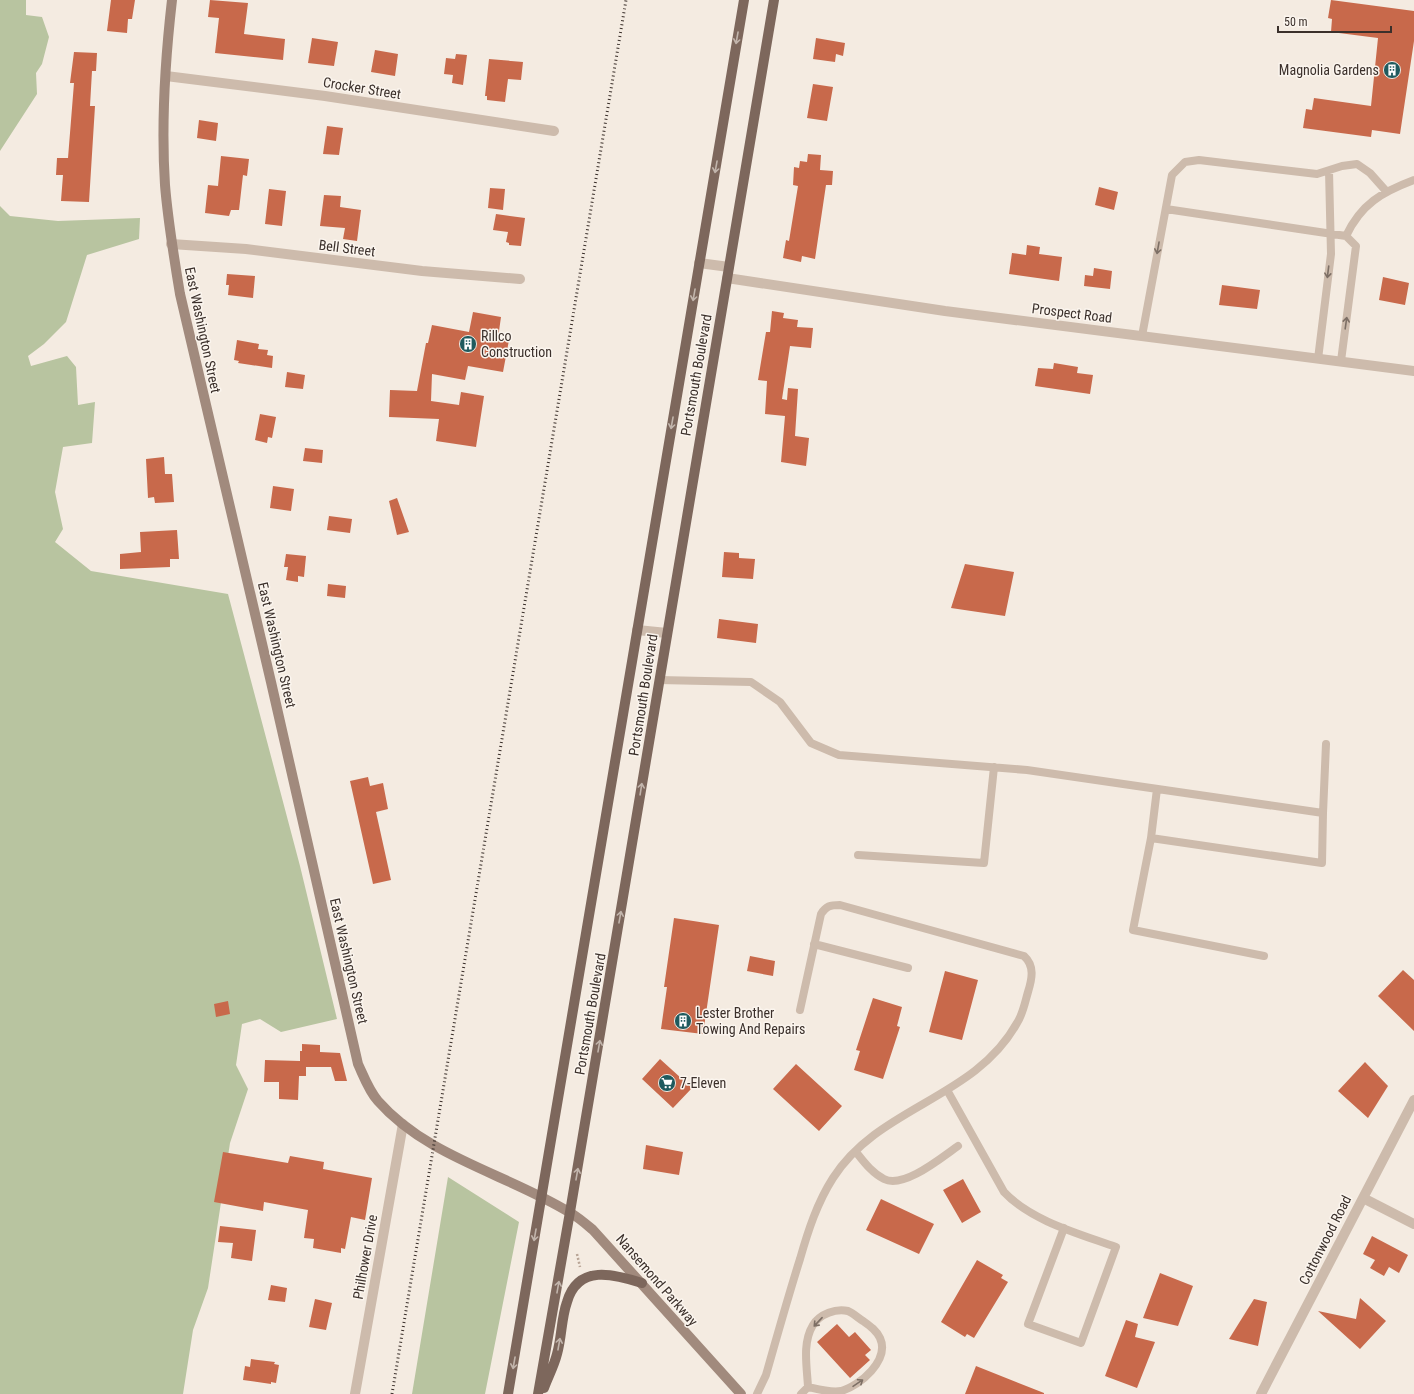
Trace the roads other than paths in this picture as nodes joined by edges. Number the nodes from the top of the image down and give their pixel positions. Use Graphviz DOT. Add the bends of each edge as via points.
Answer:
graph roads {
  1 [pos="172,0"];
  2 [pos="744,0"];
  3 [pos="774,0"];
  4 [pos="166,76"];
  5 [pos="554,131"];
  6 [pos="1329,171"];
  7 [pos="1414,180"];
  8 [pos="1386,191"];
  9 [pos="1166,209"];
  10 [pos="1331,233"];
  11 [pos="1346,236"];
  12 [pos="172,244"];
  13 [pos="699,263"];
  14 [pos="729,267"];
  15 [pos="727,278"];
  16 [pos="520,279"];
  17 [pos="1142,336"];
  18 [pos="1318,359"];
  19 [pos="1341,361"];
  20 [pos="1414,371"];
  21 [pos="637,630"];
  22 [pos="667,633"];
  23 [pos="659,680"];
  24 [pos="1326,744"];
  25 [pos="994,767"];
  26 [pos="1157,789"];
  27 [pos="1323,813"];
  28 [pos="1151,838"];
  29 [pos="858,855"];
  30 [pos="814,944"];
  31 [pos="1264,956"];
  32 [pos="908,968"];
  33 [pos="800,1010"];
  34 [pos="947,1090"];
  35 [pos="1414,1100"];
  36 [pos="403,1124"];
  37 [pos="958,1146"];
  38 [pos="856,1152"];
  39 [pos="542,1196"];
  40 [pos="1363,1198"];
  41 [pos="570,1212"];
  42 [pos="1414,1224"];
  43 [pos="1064,1228"];
  44 [pos="642,1283"];
  45 [pos="808,1388"];
  46 [pos="356,1394"];
  47 [pos="508,1394"];
  48 [pos="538,1394"];
  49 [pos="542,1394"];
  50 [pos="741,1394"];
  51 [pos="757,1394"];
  52 [pos="801,1394"];
  53 [pos="1261,1394"];
  1 -- 4 [label="main road, East Washington Street"];
  2 -- 13 [label="main road, Portsmouth Boulevard, one-way"];
  3 -- 14 [label="main road, Portsmouth Boulevard"];
  4 -- 5 [label="street, Crocker Street" via="325,96"];
  4 -- 12 [label="main road, East Washington Street" via="165,184"];
  6 -- 8 [label="lane" via="1357,164 1370,172"];
  6 -- 9 [label="lane" via="1317,174 1199,160 1185,162 1172,175"];
  6 -- 10 [label="lane"];
  7 -- 8 [label="lane"];
  8 -- 11 [label="lane" via="1362,210"];
  9 -- 10 [label="lane"];
  9 -- 17 [label="lane, one-way"];
  10 -- 11 [label="lane"];
  10 -- 18 [label="lane, one-way" via="1331,254"];
  19 -- 11 [label="lane, one-way" via="1356,246"];
  12 -- 16 [label="street, Bell Street" via="246,249 422,271"];
  12 -- 36 [label="main road, East Washington Street" via="190,345 262,643 358,1064 377,1100"];
  13 -- 14 [label="street"];
  13 -- 21 [label="main road, Portsmouth Boulevard, one-way"];
  14 -- 15 [label="main road, Portsmouth Boulevard"];
  15 -- 17 [label="street, Prospect Road" via="922,308"];
  15 -- 22 [label="main road, Portsmouth Boulevard"];
  17 -- 18 [label="street, Prospect Road"];
  18 -- 19 [label="street, Prospect Road"];
  19 -- 20 [label="street, Prospect Road"];
  21 -- 22 [label="street"];
  21 -- 39 [label="main road, Portsmouth Boulevard"];
  22 -- 23 [label="main road, Portsmouth Boulevard"];
  23 -- 25 [label="lane" via="751,682 780,702 811,743 839,755"];
  41 -- 23 [label="main road, Portsmouth Boulevard, one-way"];
  24 -- 27 [label="lane"];
  25 -- 26 [label="lane"];
  25 -- 29 [label="lane" via="984,863"];
  26 -- 27 [label="lane"];
  26 -- 28 [label="lane"];
  27 -- 28 [label="lane" via="1322,863"];
  28 -- 31 [label="lane" via="1133,930"];
  30 -- 32 [label="lane"];
  30 -- 33 [label="lane"];
  30 -- 34 [label="lane" via="821,914 825,908 840,905 1024,956 1029,961 1032,968 1029,987 1018,1022 1007,1040 970,1076"];
  34 -- 38 [label="lane" via="876,1132"];
  34 -- 43 [label="lane" via="1004,1192 1014,1203"];
  35 -- 40 [label="street, Cottonwood Road"];
  36 -- 39 [label="main road, East Washington Street" via="441,1148"];
  36 -- 46 [label="street, Philhower Drive"];
  37 -- 38 [label="lane" via="912,1176 899,1181 885,1180 867,1166"];
  38 -- 51 [label="lane" via="833,1177 819,1202 795,1273 766,1375"];
  39 -- 41 [label="main road, Nansemond Parkway"];
  39 -- 47 [label="main road, Portsmouth Boulevard, one-way"];
  40 -- 42 [label="street"];
  40 -- 53 [label="street, Cottonwood Road"];
  41 -- 44 [label="main road, Nansemond Parkway" via="594,1230"];
  48 -- 41 [label="main road, Portsmouth Boulevard, one-way"];
  43 -- 43 [label="lane" via="1028,1324 1081,1343 1116,1247"];
  49 -- 44 [label="main road, one-way" via="557,1353 567,1302 581,1282 591,1276 614,1274"];
  44 -- 50 [label="main road, Nansemond Parkway"];
  45 -- 45 [label="lane, one-way" via="839,1392 858,1384 872,1371 880,1355 881,1340 875,1330 849,1312 838,1310 824,1315 813,1325 806,1348"];
  45 -- 52 [label="lane"];
}
